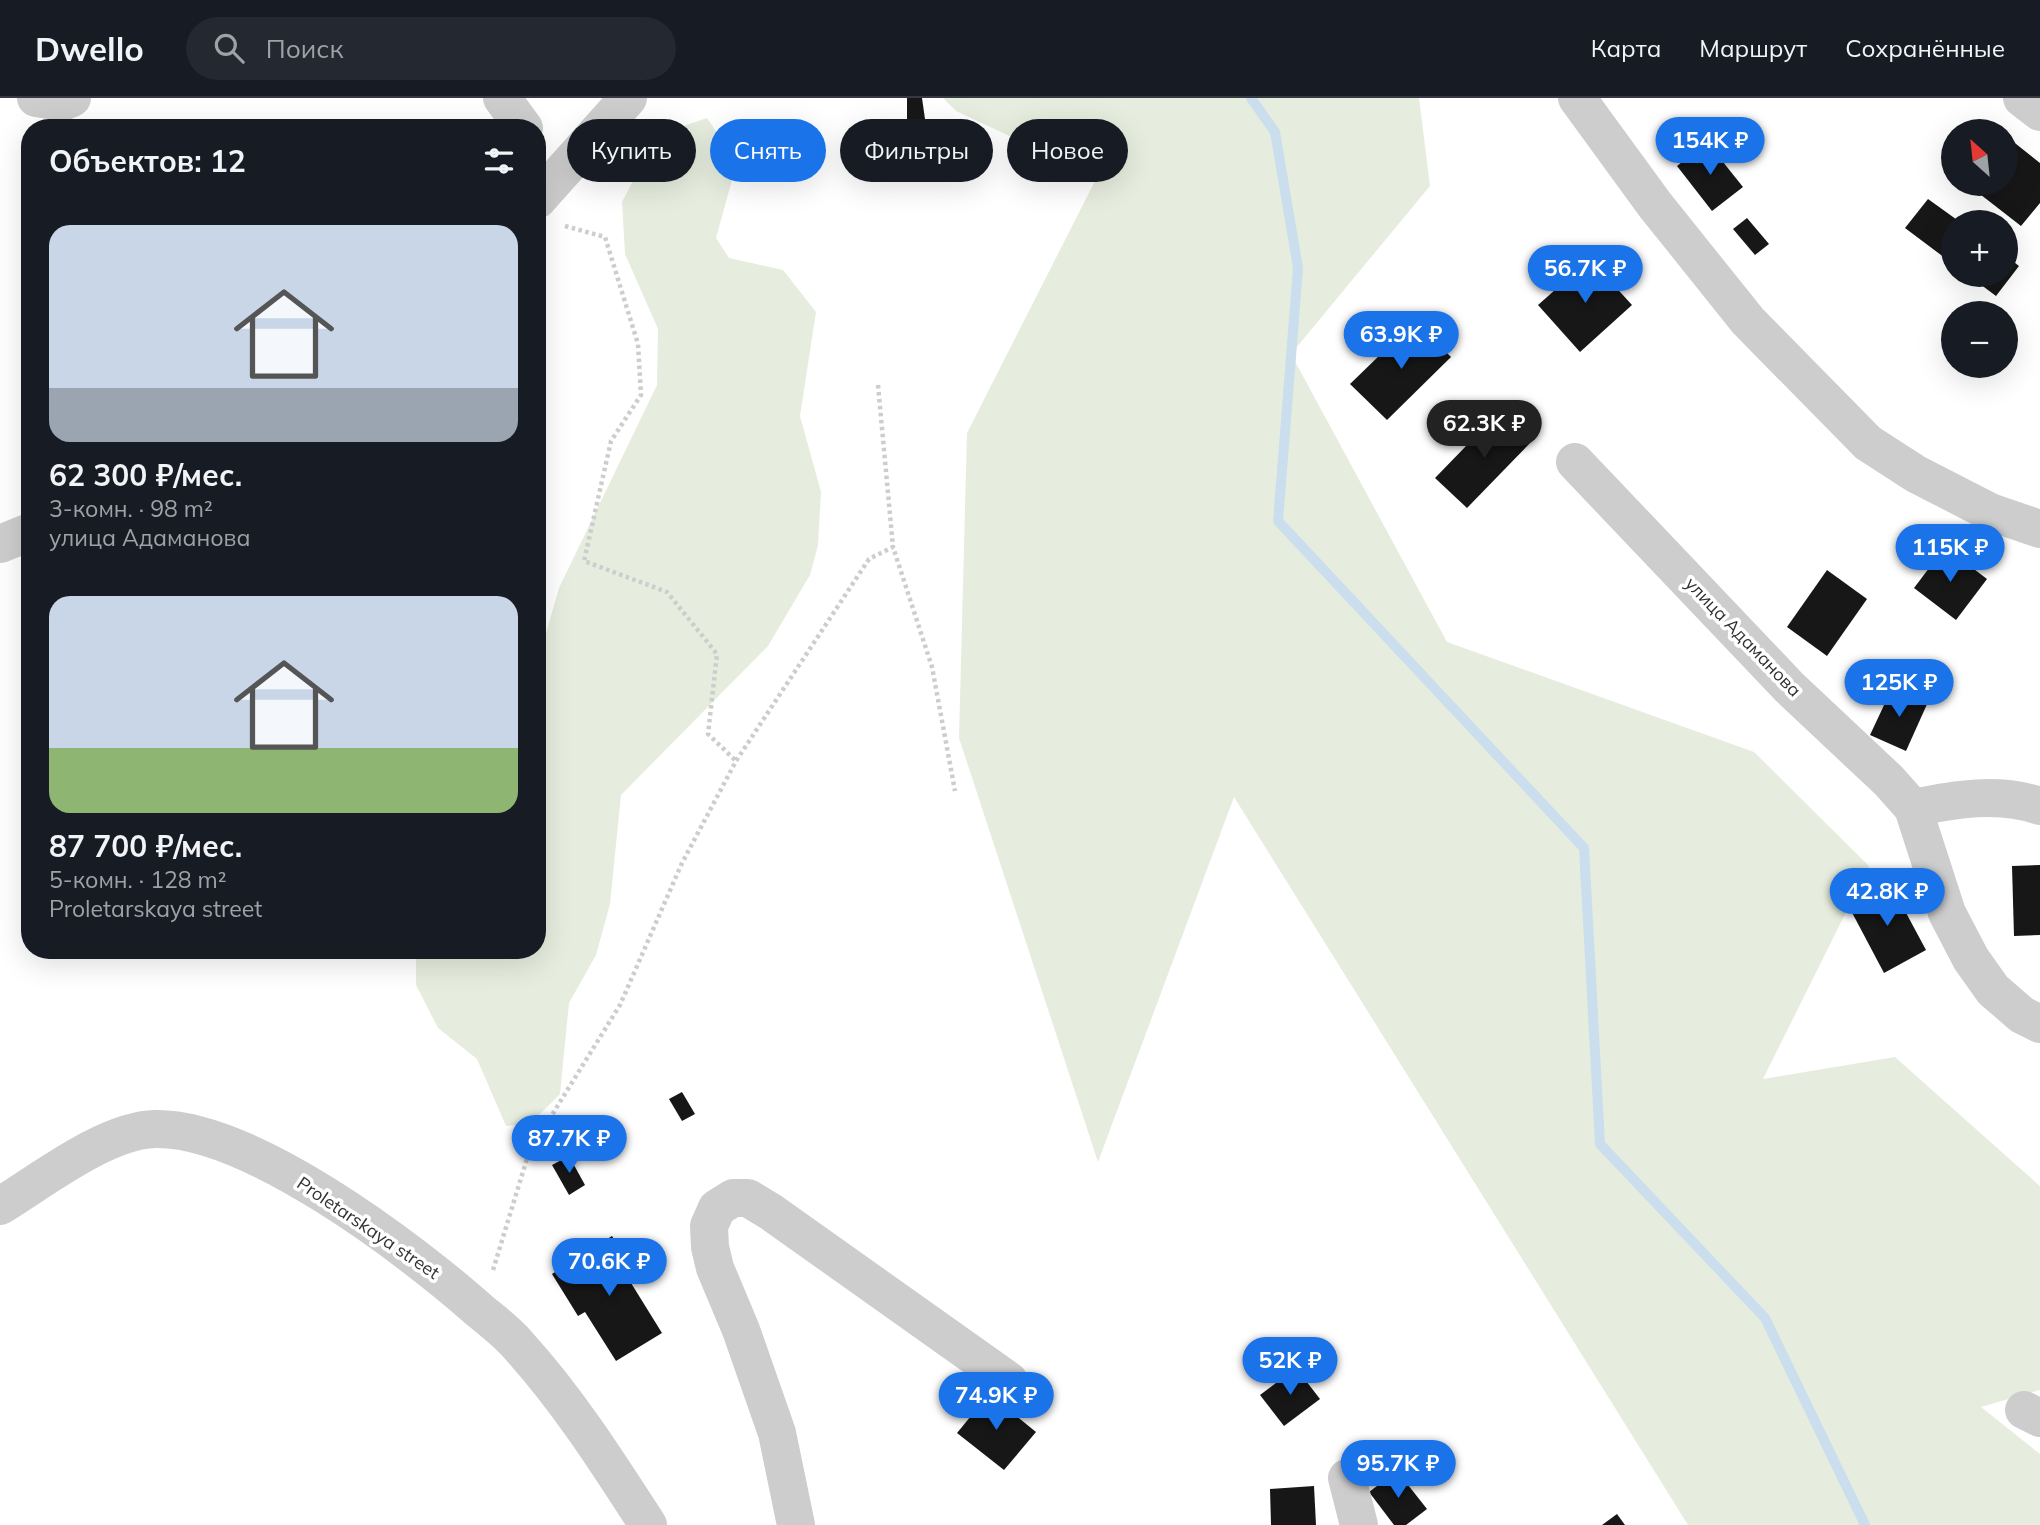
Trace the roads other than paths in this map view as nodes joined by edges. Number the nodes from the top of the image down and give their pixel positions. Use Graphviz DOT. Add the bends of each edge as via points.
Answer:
graph roads {
  1 [pos="36,98"];
  2 [pos="72,98"];
  3 [pos="502,98"];
  4 [pos="628,98"];
  5 [pos="1577,98"];
  6 [pos="2022,98"];
  7 [pos="2040,112"];
  8 [pos="519,119"];
  9 [pos="547,189"];
  10 [pos="1575,462"];
  11 [pos="2040,529"];
  12 [pos="21,536"];
  13 [pos="0,544"];
  14 [pos="2040,806"];
  15 [pos="1913,808"];
  16 [pos="2040,1024"];
  17 [pos="0,1206"];
  18 [pos="1009,1381"];
  19 [pos="1347,1478"];
  20 [pos="649,1525"];
  21 [pos="796,1525"];
  22 [pos="1360,1525"];
  1 -- 2 [label="street" via="62,102"];
  3 -- 8 [label="street"];
  4 -- 9 [label="street"];
  5 -- 11 [label="street" via="1748,321 1868,443 1990,512"];
  6 -- 7 [label="street"];
  10 -- 15 [label="street, улица Адаманова" via="1789,687"];
  12 -- 13 [label="street"];
  14 -- 15 [label="street" via="1983,798"];
  15 -- 16 [label="street, улица Адаманова" via="1947,913 1971,959 1993,990"];
  17 -- 20 [label="street, Proletarskaya street" via="100,1143 153,1129 191,1133 265,1161 349,1211 434,1270 517,1343 585,1427"];
  18 -- 21 [label="street" via="748,1198 733,1198 718,1208 709,1226 715,1268 776,1433"];
  19 -- 22 [label="street"];
}
